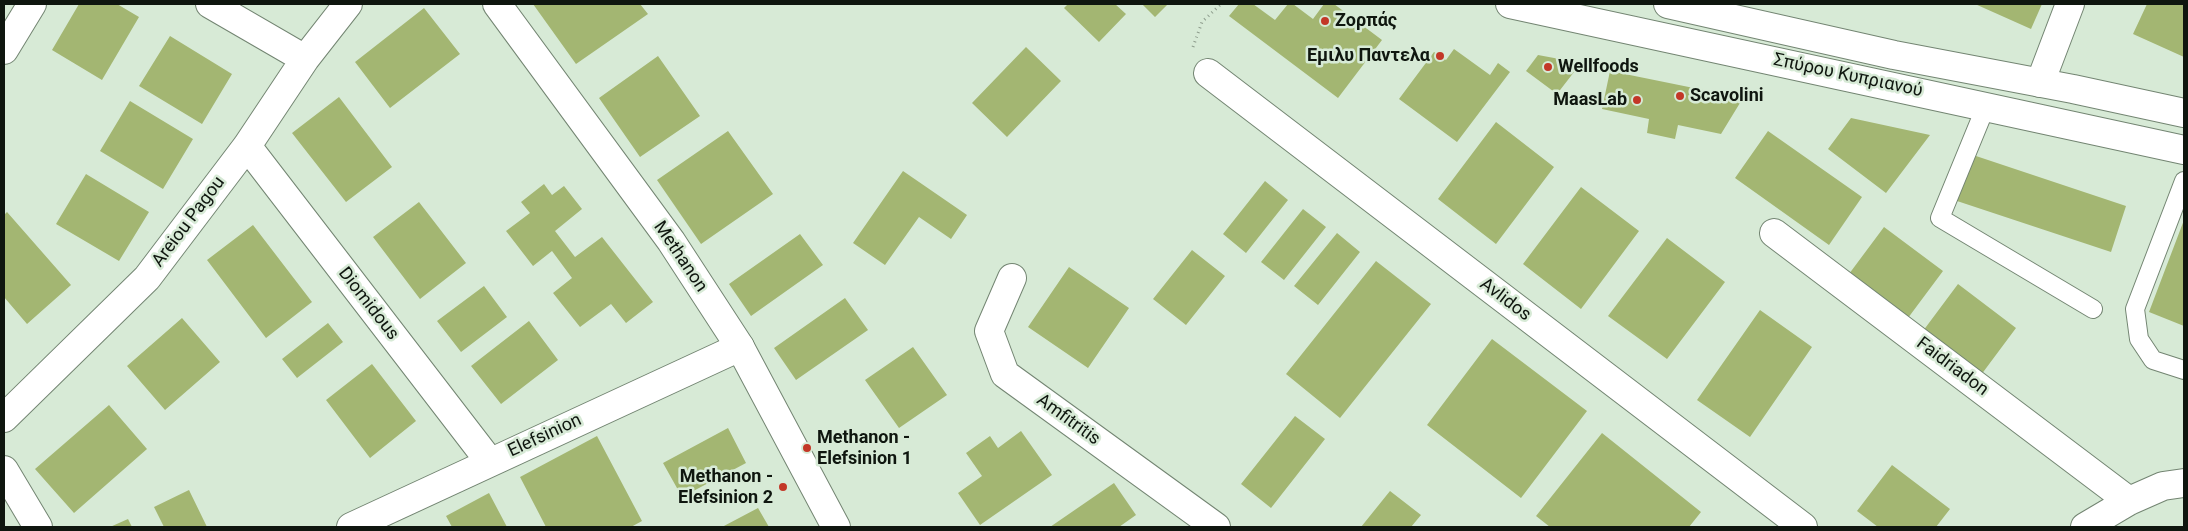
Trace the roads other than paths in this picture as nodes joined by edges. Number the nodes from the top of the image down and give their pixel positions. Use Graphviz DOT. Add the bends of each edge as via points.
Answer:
graph roads {
  1 [pos="32,4"];
  2 [pos="210,4"];
  3 [pos="348,4"];
  4 [pos="497,4"];
  5 [pos="1510,4"];
  6 [pos="1668,4"];
  7 [pos="2070,4"];
  8 [pos="4,50"];
  9 [pos="305,59"];
  10 [pos="1208,73"];
  11 [pos="2040,83"];
  12 [pos="1986,106"];
  13 [pos="2184,113"];
  14 [pos="247,146"];
  15 [pos="2184,150"];
  16 [pos="2184,182"];
  17 [pos="1774,233"];
  18 [pos="1012,278"];
  19 [pos="2093,310"];
  20 [pos="740,347"];
  21 [pos="2184,370"];
  22 [pos="4,418"];
  23 [pos="490,462"];
  24 [pos="4,470"];
  25 [pos="2184,483"];
  26 [pos="2129,501"];
  27 [pos="38,527"];
  28 [pos="352,527"];
  29 [pos="836,527"];
  30 [pos="1216,527"];
  31 [pos="1803,527"];
  32 [pos="2085,527"];
  1 -- 8 [label="street"];
  2 -- 9 [label="street"];
  3 -- 9 [label="street, Areiou Pagou"];
  4 -- 20 [label="street, Methanon" via="671,241"];
  5 -- 12 [label="street, Σπύρου Κυπριανού"];
  6 -- 11 [label="street, Σπύρου Κυπριανού"];
  7 -- 11 [label="street"];
  9 -- 14 [label="street, Areiou Pagou"];
  10 -- 31 [label="street, Avlidos"];
  11 -- 13 [label="street, Σπύρου Κυπριανού"];
  12 -- 15 [label="street, Σπύρου Κυπριανού"];
  12 -- 19 [label="lane" via="1940,218"];
  14 -- 22 [label="street, Areiou Pagou" via="147,278"];
  14 -- 23 [label="street, Diomidous"];
  16 -- 21 [label="lane" via="2135,309 2139,339 2153,360"];
  17 -- 26 [label="street, Faidriadon"];
  18 -- 30 [label="street, Amfitritis" via="988,332 1005,374"];
  20 -- 23 [label="street, Elefsinion"];
  20 -- 29 [label="street, Methanon"];
  23 -- 28 [label="street, Elefsinion"];
  24 -- 27 [label="street"];
  25 -- 26 [label="street" via="2163,486"];
  26 -- 32 [label="street"];
}
